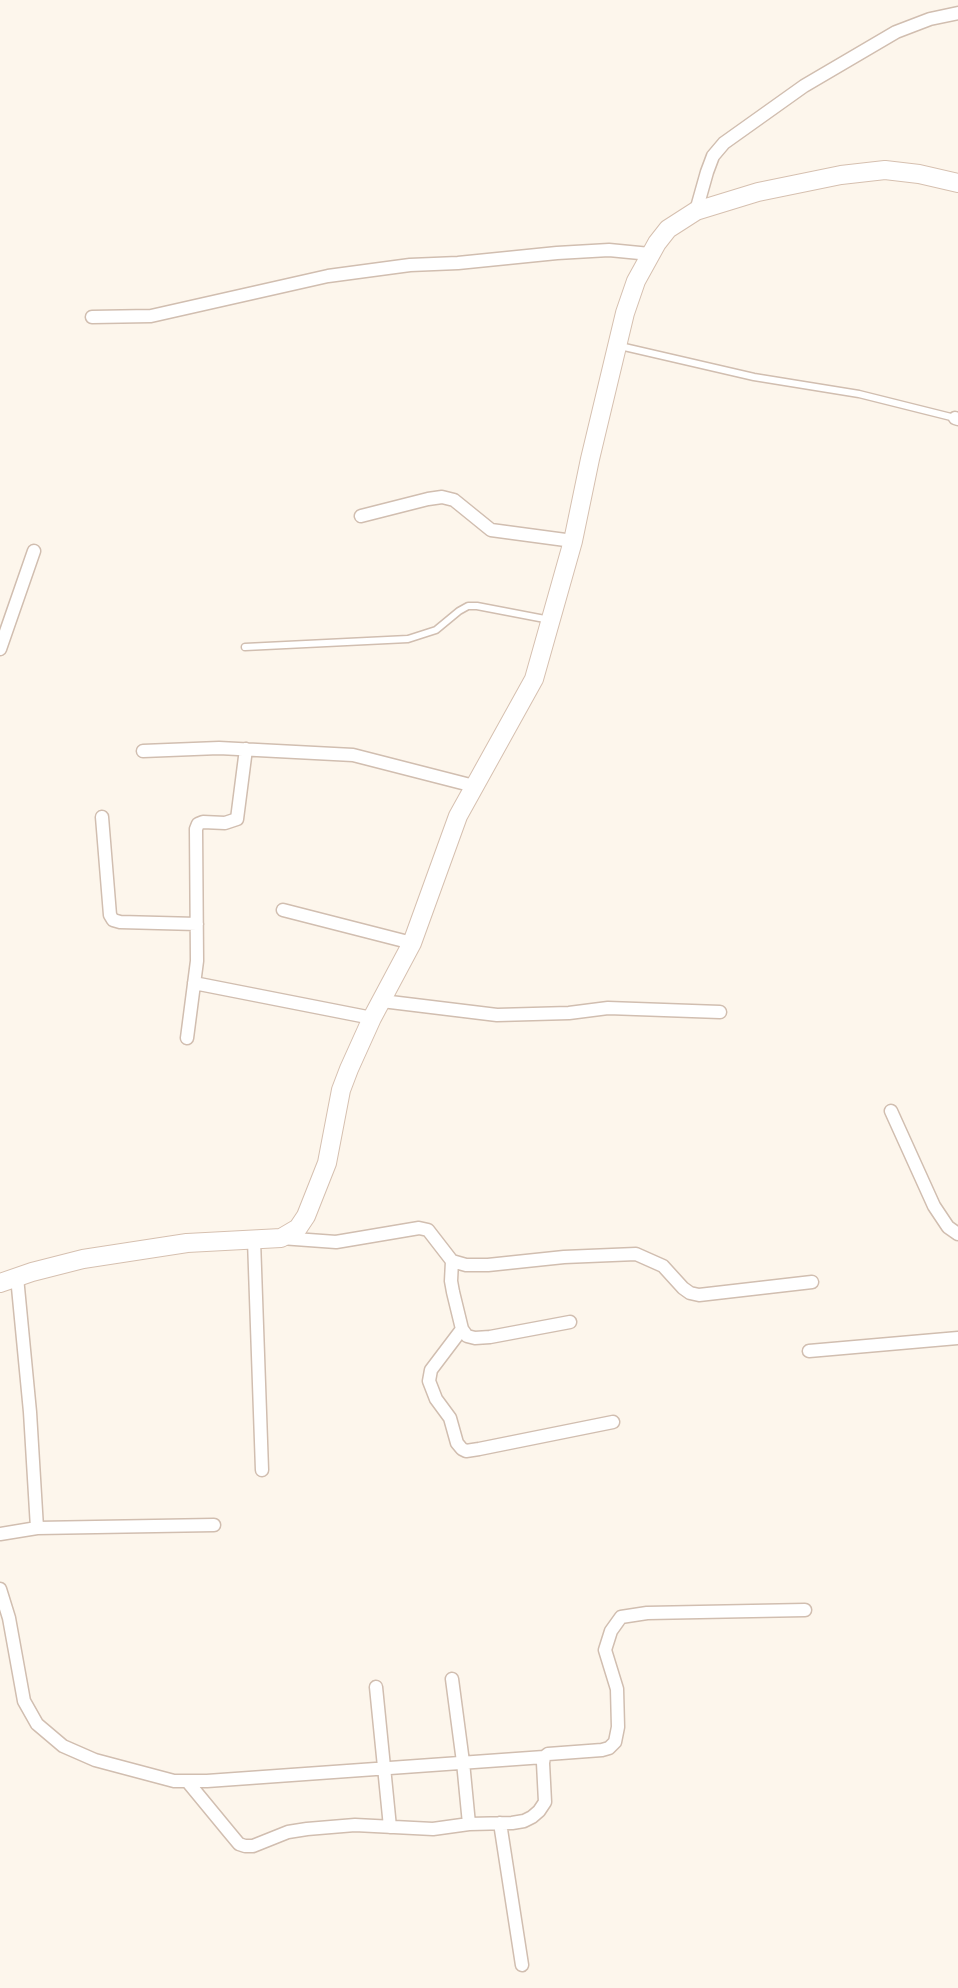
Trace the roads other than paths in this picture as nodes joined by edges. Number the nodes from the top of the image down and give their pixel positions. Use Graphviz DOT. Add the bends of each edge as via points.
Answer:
graph roads {
  1 [pos="958,13"];
  2 [pos="958,183"];
  3 [pos="696,211"];
  4 [pos="654,249"];
  5 [pos="92,317"];
  6 [pos="615,360"];
  7 [pos="957,418"];
  8 [pos="361,516"];
  9 [pos="574,541"];
  10 [pos="34,551"];
  11 [pos="551,620"];
  12 [pos="245,647"];
  13 [pos="0,648"];
  14 [pos="246,749"];
  15 [pos="143,751"];
  16 [pos="474,786"];
  17 [pos="102,817"];
  18 [pos="283,910"];
  19 [pos="197,924"];
  20 [pos="412,943"];
  21 [pos="194,984"];
  22 [pos="382,1001"];
  23 [pos="720,1012"];
  24 [pos="372,1018"];
  25 [pos="187,1038"];
  26 [pos="892,1110"];
  27 [pos="958,1234"];
  28 [pos="282,1238"];
  29 [pos="254,1240"];
  30 [pos="452,1261"];
  31 [pos="17,1277"];
  32 [pos="812,1282"];
  33 [pos="0,1283"];
  34 [pos="570,1322"];
  35 [pos="462,1328"];
  36 [pos="958,1338"];
  37 [pos="810,1351"];
  38 [pos="613,1422"];
  39 [pos="262,1470"];
  40 [pos="214,1525"];
  41 [pos="37,1528"];
  42 [pos="0,1534"];
  43 [pos="0,1589"];
  44 [pos="805,1610"];
  45 [pos="452,1679"];
  46 [pos="376,1687"];
  47 [pos="544,1757"];
  48 [pos="463,1762"];
  49 [pos="385,1768"];
  50 [pos="187,1781"];
  51 [pos="500,1823"];
  52 [pos="469,1824"];
  53 [pos="390,1827"];
  54 [pos="522,1965"];
  1 -- 3 [label="street" via="896,32 804,86 724,143 706,172"];
  2 -- 3 [label="street" via="885,170 758,192"];
  3 -- 4 [label="street" via="668,229"];
  4 -- 5 [label="street" via="410,265 328,276 161,315"];
  4 -- 6 [label="street" via="636,281"];
  6 -- 7 [label="lane" via="859,394"];
  6 -- 9 [label="street" via="590,459"];
  8 -- 9 [label="street" via="442,497 454,500 491,530"];
  9 -- 11 [label="street"];
  10 -- 13 [label="street"];
  11 -- 12 [label="lane" via="468,606 458,610 436,630 408,639"];
  11 -- 16 [label="street" via="534,679"];
  14 -- 15 [label="street"];
  14 -- 16 [label="street" via="353,755"];
  14 -- 19 [label="street" via="237,819 225,823 203,822 196,829"];
  16 -- 20 [label="street" via="458,816"];
  17 -- 19 [label="street" via="113,920"];
  18 -- 20 [label="street"];
  19 -- 21 [label="street"];
  20 -- 22 [label="street"];
  21 -- 24 [label="street"];
  21 -- 25 [label="street"];
  22 -- 23 [label="street" via="497,1014 569,1013 608,1008"];
  22 -- 24 [label="street"];
  24 -- 28 [label="street" via="341,1090 326,1163 306,1216 298,1228"];
  26 -- 27 [label="street" via="934,1206 948,1227"];
  28 -- 29 [label="street"];
  28 -- 30 [label="street" via="336,1242 419,1228 428,1230"];
  29 -- 31 [label="street" via="165,1245 82,1259"];
  29 -- 39 [label="street"];
  30 -- 32 [label="street" via="488,1265 636,1254 663,1266 683,1288 699,1295"];
  30 -- 35 [label="street" via="451,1282"];
  31 -- 33 [label="street"];
  31 -- 41 [label="street"];
  34 -- 35 [label="street" via="475,1338 467,1336"];
  35 -- 38 [label="street" via="431,1370 429,1381 436,1399 450,1418 457,1443 466,1452"];
  36 -- 37 [label="street"];
  40 -- 41 [label="street"];
  41 -- 42 [label="street"];
  43 -- 50 [label="street" via="9,1618 24,1701 37,1724 63,1746 95,1760 174,1781"];
  44 -- 47 [label="street" via="647,1613 621,1617 611,1631 606,1650 617,1689 615,1742 602,1750 555,1752"];
  45 -- 48 [label="street"];
  46 -- 49 [label="street"];
  47 -- 48 [label="street"];
  47 -- 51 [label="street" via="545,1802 539,1812 524,1820"];
  48 -- 49 [label="street"];
  48 -- 52 [label="street"];
  49 -- 50 [label="street"];
  49 -- 53 [label="street"];
  50 -- 53 [label="street" via="239,1844 245,1846 307,1829"];
  51 -- 52 [label="street"];
  51 -- 54 [label="street"];
  52 -- 53 [label="street" via="433,1828"];
}
